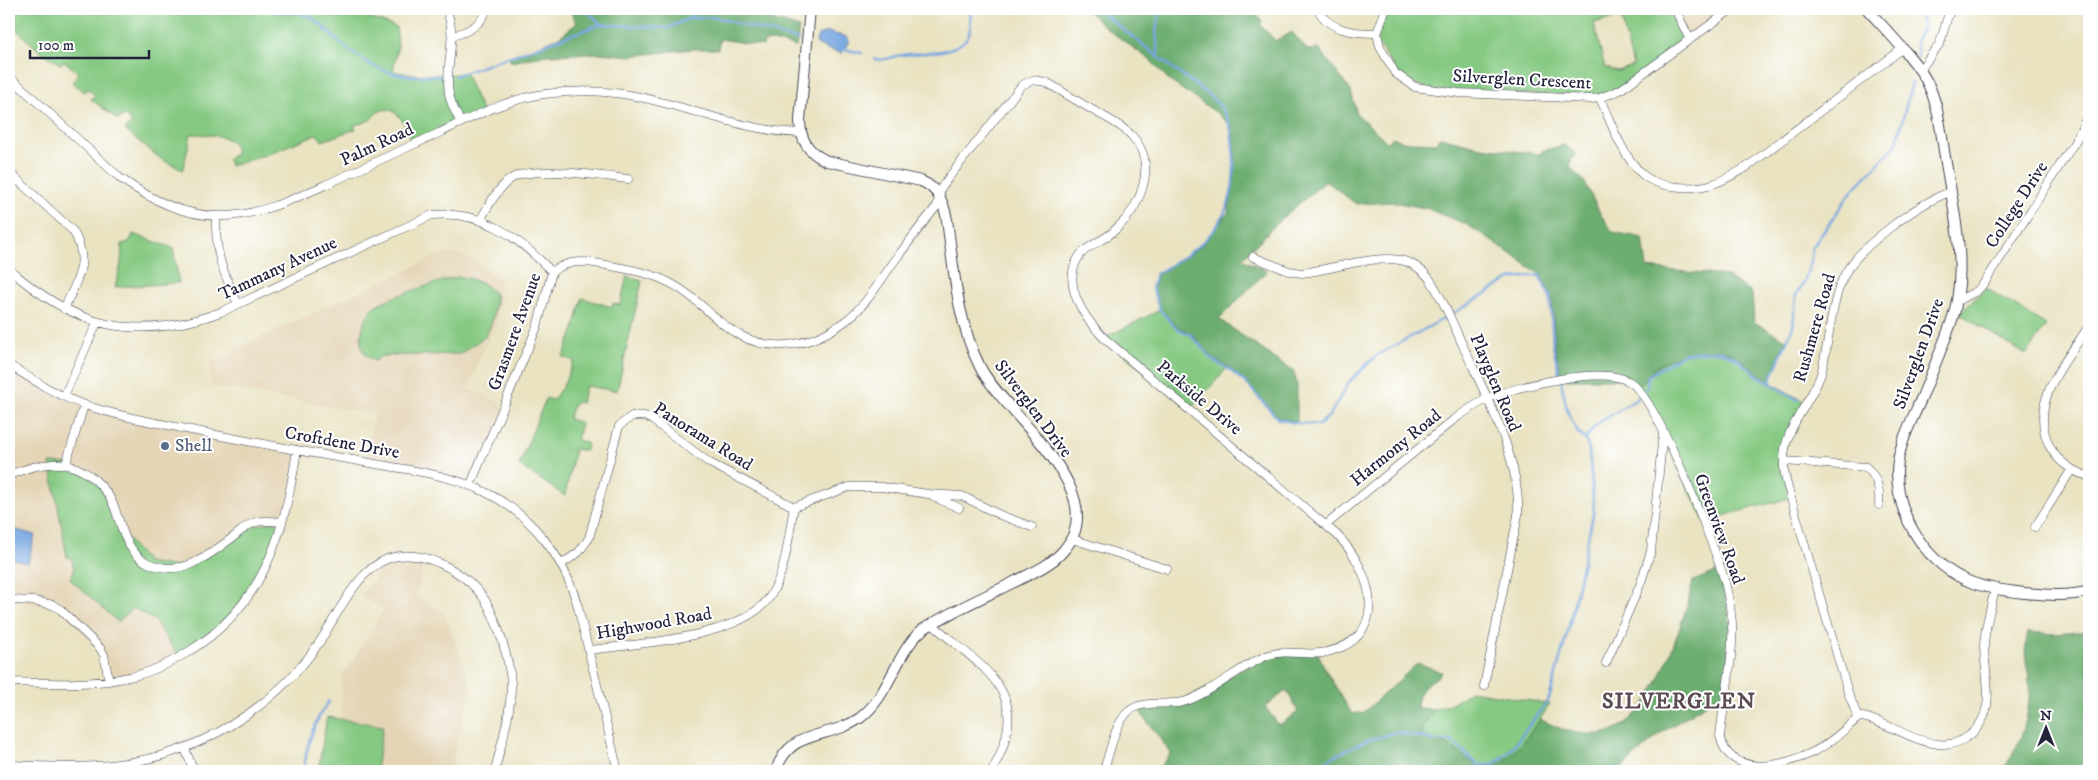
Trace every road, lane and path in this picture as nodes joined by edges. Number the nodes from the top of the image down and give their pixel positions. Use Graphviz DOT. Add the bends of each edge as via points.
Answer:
graph roads {
  1 [pos="446,9"];
  2 [pos="487,9"];
  3 [pos="810,9"];
  4 [pos="1318,9"];
  5 [pos="1386,9"];
  6 [pos="1675,9"];
  7 [pos="1732,9"];
  8 [pos="1867,9"];
  9 [pos="1950,9"];
  10 [pos="1377,33"];
  11 [pos="453,36"];
  12 [pos="1690,40"];
  13 [pos="1902,49"];
  14 [pos="1920,70"];
  15 [pos="9,76"];
  16 [pos="1600,98"];
  17 [pos="2089,113"];
  18 [pos="460,123"];
  19 [pos="800,133"];
  20 [pos="9,172"];
  21 [pos="628,179"];
  22 [pos="1950,192"];
  23 [pos="940,197"];
  24 [pos="216,216"];
  25 [pos="480,219"];
  26 [pos="1254,257"];
  27 [pos="9,269"];
  28 [pos="552,272"];
  29 [pos="1957,301"];
  30 [pos="238,304"];
  31 [pos="64,309"];
  32 [pos="96,323"];
  33 [pos="2089,326"];
  34 [pos="9,365"];
  35 [pos="64,396"];
  36 [pos="1488,398"];
  37 [pos="84,405"];
  38 [pos="1663,431"];
  39 [pos="297,450"];
  40 [pos="1784,461"];
  41 [pos="66,464"];
  42 [pos="2072,469"];
  43 [pos="9,475"];
  44 [pos="2089,476"];
  45 [pos="470,486"];
  46 [pos="928,494"];
  47 [pos="1879,505"];
  48 [pos="794,507"];
  49 [pos="959,508"];
  50 [pos="282,522"];
  51 [pos="1326,525"];
  52 [pos="1032,527"];
  53 [pos="2035,528"];
  54 [pos="1072,538"];
  55 [pos="562,564"];
  56 [pos="1167,569"];
  57 [pos="1995,589"];
  58 [pos="2089,590"];
  59 [pos="9,600"];
  60 [pos="932,624"];
  61 [pos="589,650"];
  62 [pos="1606,663"];
  63 [pos="109,681"];
  64 [pos="9,682"];
  65 [pos="1484,686"];
  66 [pos="1858,718"];
  67 [pos="185,749"];
  68 [pos="9,765"];
  69 [pos="194,771"];
  70 [pos="495,771"];
  71 [pos="618,771"];
  72 [pos="776,771"];
  73 [pos="992,771"];
  74 [pos="1103,771"];
  1 -- 11 [label="street"];
  2 -- 11 [label="street" via="478,24"];
  3 -- 19 [label="street"];
  4 -- 10 [label="street" via="1325,20 1335,26"];
  5 -- 10 [label="street"];
  6 -- 12 [label="street"];
  7 -- 12 [label="street"];
  8 -- 13 [label="street, Silverglen Drive"];
  9 -- 14 [label="street" via="1940,43"];
  10 -- 16 [label="street, Silverglen Crescent" via="1388,63 1398,76 1415,88"];
  11 -- 18 [label="street" via="448,92"];
  12 -- 16 [label="street" via="1620,90"];
  13 -- 14 [label="street, Silverglen Drive"];
  13 -- 16 [label="street, Silverglen Crescent" via="1747,167 1726,179 1706,185 1660,184 1640,174"];
  14 -- 22 [label="street, Silverglen Drive" via="1935,104"];
  15 -- 24 [label="street, Palm Road" via="136,190 180,209"];
  17 -- 29 [label="street, College Drive" via="2076,140 1986,282 1977,291"];
  18 -- 19 [label="street, Palm Road" via="513,101 543,94 586,91 635,96 741,125"];
  18 -- 24 [label="street, Palm Road" via="272,207 251,213"];
  19 -- 23 [label="street" via="808,148 827,162 921,181 935,189"];
  20 -- 31 [label="street" via="73,231 78,241 82,264 80,275"];
  21 -- 25 [label="street" via="554,172 524,174 506,183"];
  22 -- 29 [label="street, Silverglen Drive" via="1959,259"];
  22 -- 40 [label="street, Rushmere Road" via="1904,216 1849,267 1842,278 1818,384 1788,437"];
  23 -- 28 [label="street, Grasmere Avenue" via="937,206 854,314 812,339 797,344 772,346 743,337 682,291 657,277 588,261 568,263"];
  23 -- 51 [label="street, Parkside Drive" via="941,188 949,177 1027,82 1046,82 1125,130 1137,142 1144,157 1144,183 1120,226 1087,249 1077,262 1074,284 1080,307 1104,338"];
  23 -- 54 [label="street, Silverglen Drive" via="946,214 958,304 975,354 992,387 1030,428 1069,486 1078,516"];
  24 -- 30 [label="street" via="220,264"];
  25 -- 28 [label="street, Tammany Avenue" via="514,239"];
  25 -- 30 [label="street, Tammany Avenue" via="444,214 420,219"];
  26 -- 36 [label="street, Playglen Road" via="1302,273 1377,260 1404,261 1426,274"];
  27 -- 31 [label="street, Tammany Avenue" via="33,290"];
  28 -- 45 [label="street, Grasmere Avenue" via="537,327"];
  29 -- 57 [label="street, Silverglen Drive" via="1900,452 1898,489 1912,530 1934,558 1951,572"];
  30 -- 32 [label="street, Tammany Avenue" via="188,322 157,327"];
  31 -- 32 [label="street, Tammany Avenue"];
  32 -- 35 [label="street"];
  33 -- 42 [label="street" via="2052,384 2043,410 2044,430 2051,449"];
  34 -- 35 [label="street, Croftdene Drive"];
  35 -- 37 [label="street, Croftdene Drive"];
  36 -- 38 [label="street, Greenview Road" via="1568,378 1612,376 1627,380 1638,388"];
  36 -- 51 [label="street, Harmony Road" via="1452,421"];
  36 -- 65 [label="street, Playglen Road" via="1515,478 1518,509"];
  37 -- 39 [label="street, Croftdene Drive" via="151,422"];
  37 -- 41 [label="street"];
  38 -- 62 [label="street" via="1651,551"];
  38 -- 66 [label="street, Greenview Road" via="1713,547 1728,596 1732,641 1720,736 1726,752 1751,766 1786,762 1822,747"];
  39 -- 45 [label="street, Croftdene Drive"];
  39 -- 50 [label="street"];
  40 -- 47 [label="street" via="1866,467 1878,482"];
  40 -- 66 [label="street, Rushmere Road" via="1798,524"];
  41 -- 43 [label="street" via="35,466"];
  41 -- 50 [label="street" via="91,477 104,489 130,546 137,556 158,567 184,568 256,522"];
  42 -- 44 [label="street"];
  42 -- 53 [label="street"];
  45 -- 55 [label="street, Croftdene Drive" via="498,499 524,518 544,538"];
  46 -- 48 [label="street" via="882,486 858,486"];
  46 -- 49 [label="street"];
  46 -- 52 [label="street" via="962,496"];
  48 -- 55 [label="street, Panorama Road" via="708,462 656,422 644,416 632,416 622,422 616,433 589,538 579,552"];
  48 -- 61 [label="street, Highwood Road" via="786,554 777,582 758,610 707,632"];
  50 -- 63 [label="street" via="257,584 230,619 197,647 172,662"];
  51 -- 74 [label="street, Parkside Drive" via="1347,544 1367,581 1369,615 1359,634 1344,646 1326,652 1266,656 1185,702 1144,704 1128,711"];
  54 -- 56 [label="street"];
  54 -- 60 [label="street, Silverglen Drive" via="1061,553 1037,570"];
  55 -- 61 [label="street, Croftdene Drive" via="574,592"];
  57 -- 58 [label="street, Silverglen Drive" via="2050,595"];
  57 -- 66 [label="street" via="1984,644 1988,700 1985,716 1974,732 1960,741 1940,745 1868,718"];
  59 -- 63 [label="street" via="44,602 61,610 100,648"];
  60 -- 72 [label="street, Silverglen Drive" via="915,636 880,698 864,714 845,726 791,746 782,756"];
  60 -- 73 [label="street" via="996,680 1003,692 1008,708 1008,726"];
  61 -- 71 [label="street, Croftdene Drive"];
  63 -- 64 [label="street"];
  67 -- 68 [label="street" via="96,766"];
  67 -- 69 [label="street"];
  67 -- 70 [label="street" via="236,721 281,687 318,644 365,573 387,559 413,556 432,560 471,585 484,599 498,627 511,684 510,704"];
}
